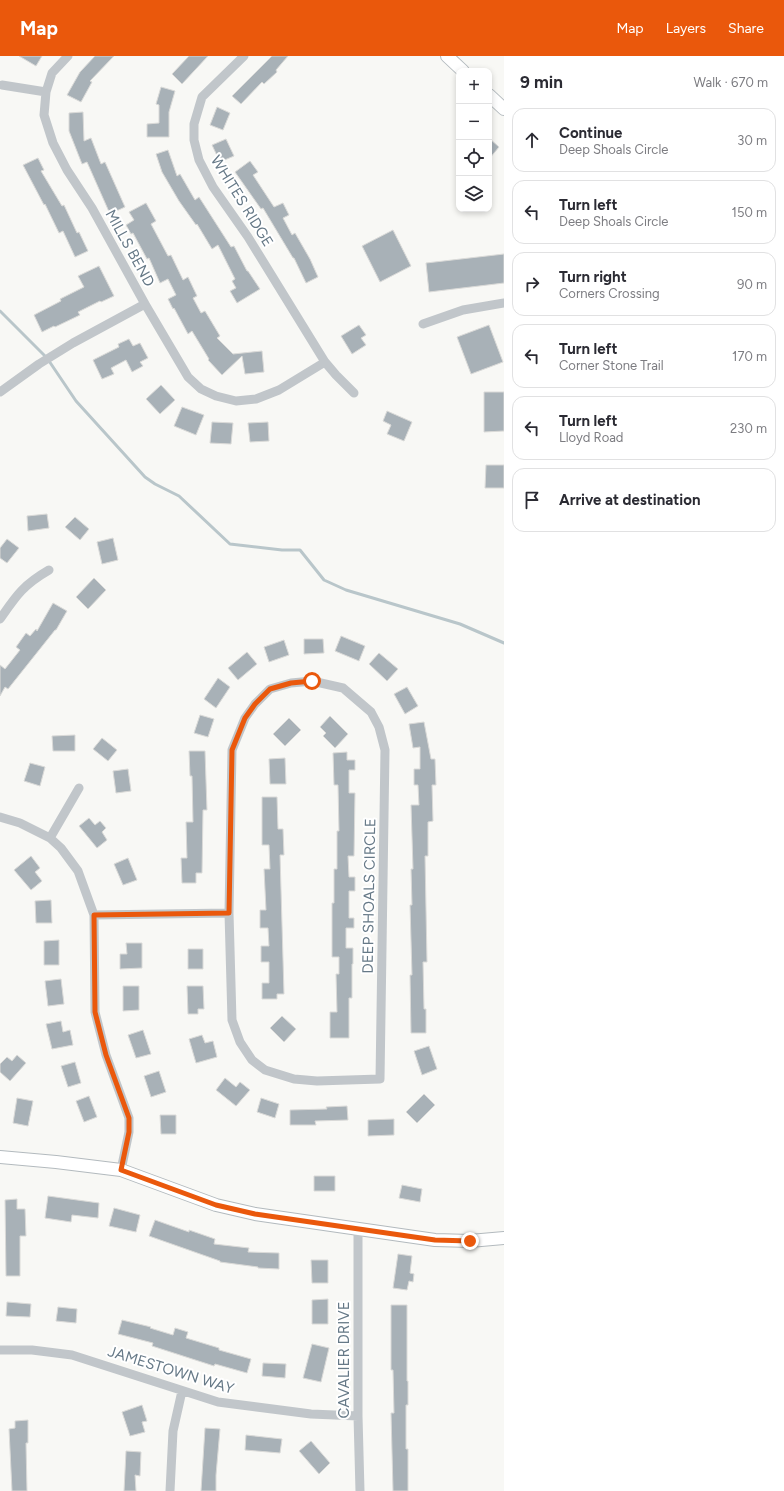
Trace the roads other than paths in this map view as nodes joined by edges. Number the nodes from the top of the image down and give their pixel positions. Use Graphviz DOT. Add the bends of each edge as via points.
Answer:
graph roads {
  1 [pos="68,56"];
  2 [pos="244,56"];
  3 [pos="447,56"];
  4 [pos="460,68"];
  5 [pos="2,85"];
  6 [pos="46,92"];
  7 [pos="492,98"];
  8 [pos="504,109"];
  9 [pos="504,303"];
  10 [pos="145,304"];
  11 [pos="422,324"];
  12 [pos="325,362"];
  13 [pos="0,392"];
  14 [pos="354,393"];
  15 [pos="49,570"];
  16 [pos="0,619"];
  17 [pos="79,788"];
  18 [pos="0,817"];
  19 [pos="50,838"];
  20 [pos="229,913"];
  21 [pos="94,915"];
  22 [pos="0,1157"];
  23 [pos="121,1170"];
  24 [pos="358,1229"];
  25 [pos="504,1238"];
  26 [pos="0,1350"];
  27 [pos="182,1391"];
  28 [pos="358,1416"];
  29 [pos="170,1491"];
  30 [pos="360,1491"];
  1 -- 6 [label="street, MILLS BEND" via="52,73"];
  2 -- 12 [label="street, WHITES RIDGE" via="202,97 194,124 194,140 199,160 213,187 248,237"];
  3 -- 4 [label="street"];
  5 -- 6 [label="street"];
  6 -- 10 [label="street, MILLS BEND" via="44,115 53,143"];
  7 -- 8 [label="street"];
  9 -- 11 [label="street" via="463,310"];
  10 -- 12 [label="street" via="188,377 201,389 216,396 236,401 256,399 279,390"];
  10 -- 13 [label="street, MILLS BEND" via="73,343"];
  12 -- 14 [label="street, WHITES RIDGE"];
  15 -- 16 [label="street" via="33,579 20,591"];
  17 -- 19 [label="street"];
  18 -- 19 [label="street" via="20,823"];
  19 -- 21 [label="street" via="78,871"];
  20 -- 20 [label="street, DEEP SHOALS CIRCLE" via="232,1020 240,1042 252,1060 265,1070 294,1080 380,1079 385,750 379,727 371,712 343,688 312,681 270,689 245,718 232,750"];
  20 -- 21 [label="street"];
  21 -- 23 [label="street" via="95,1012 106,1055 129,1118 129,1132"];
  22 -- 23 [label="street"];
  23 -- 24 [label="street" via="216,1205 255,1214"];
  24 -- 25 [label="street" via="435,1240 470,1241"];
  24 -- 28 [label="street, CAVALIER DRIVE"];
  26 -- 27 [label="street, JAMESTOWN WAY" via="32,1350 72,1355"];
  27 -- 28 [label="street, JAMESTOWN WAY" via="218,1402 311,1414"];
  27 -- 29 [label="street" via="173,1431"];
  28 -- 30 [label="street, CAVALIER DRIVE"];
}
